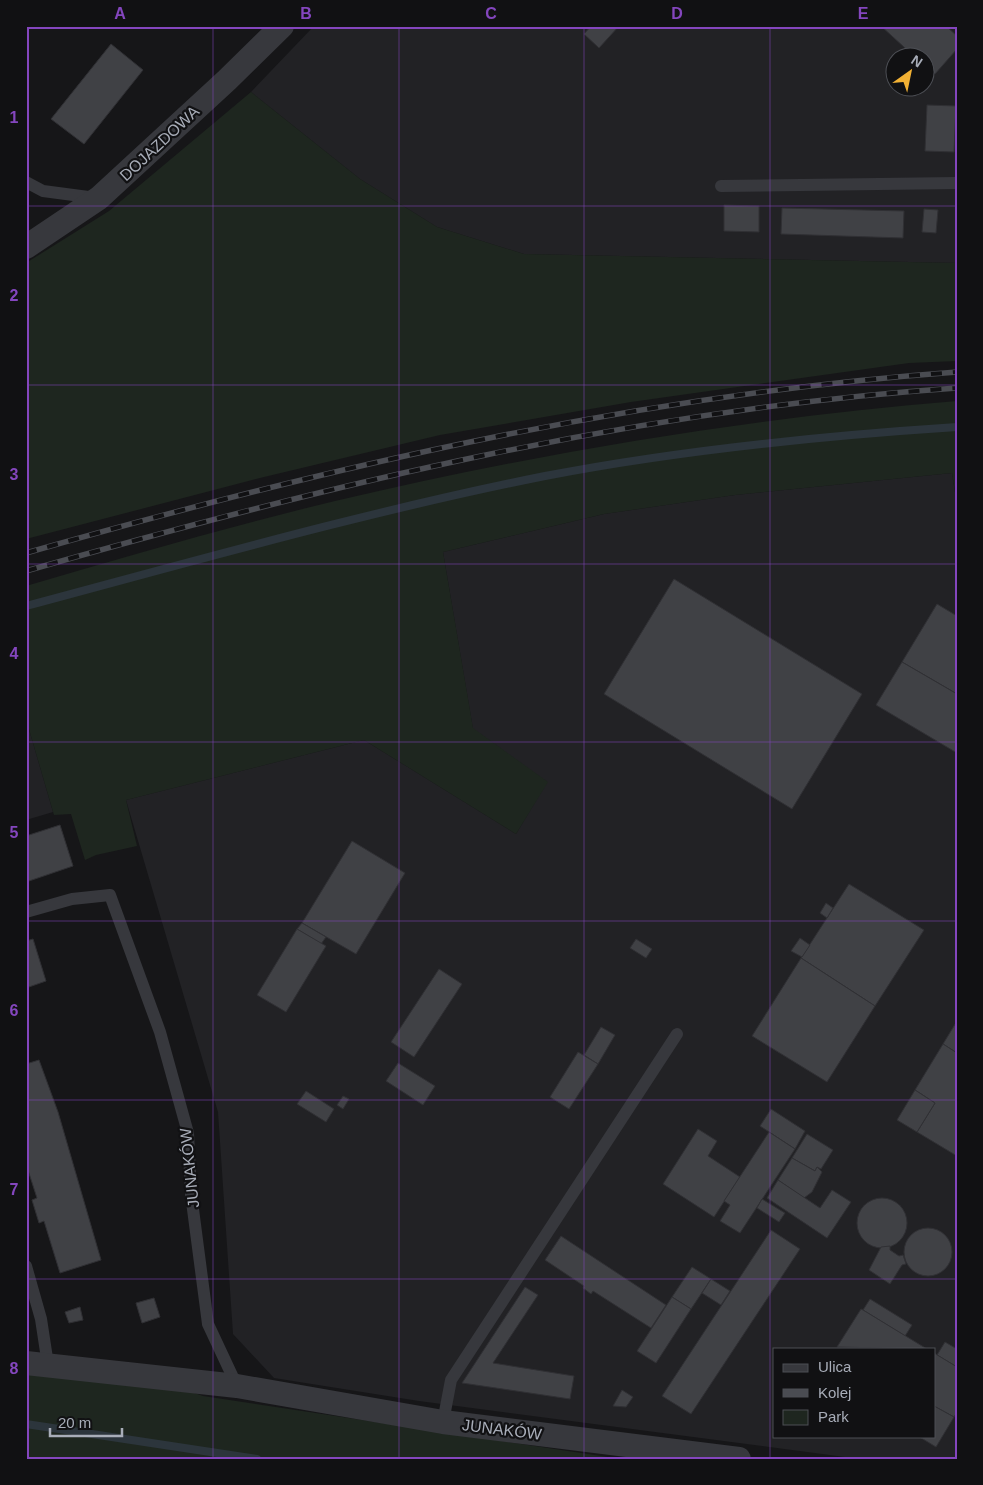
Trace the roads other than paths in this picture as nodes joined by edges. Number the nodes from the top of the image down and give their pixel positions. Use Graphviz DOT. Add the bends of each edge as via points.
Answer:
graph roads {
  1 [pos="282,26"];
  2 [pos="26,182"];
  3 [pos="957,183"];
  4 [pos="721,186"];
  5 [pos="99,198"];
  6 [pos="26,247"];
  7 [pos="26,912"];
  8 [pos="677,1034"];
  9 [pos="26,1266"];
  10 [pos="37,1364"];
  11 [pos="237,1386"];
  12 [pos="443,1422"];
  13 [pos="739,1459"];
  1 -- 5 [label="street, DOJAZDOWA"];
  2 -- 5 [label="lane" via="43,191"];
  3 -- 4 [label="lane"];
  5 -- 6 [label="street, DOJAZDOWA"];
  7 -- 11 [label="lane, JUNAKÓW" via="72,899 110,895 160,1032 188,1133 208,1324"];
  8 -- 12 [label="lane" via="451,1380"];
  9 -- 10 [label="lane" via="41,1320"];
  10 -- 11 [label="street, JUNAKÓW"];
  11 -- 12 [label="street, JUNAKÓW"];
  12 -- 13 [label="street, JUNAKÓW"];
}
